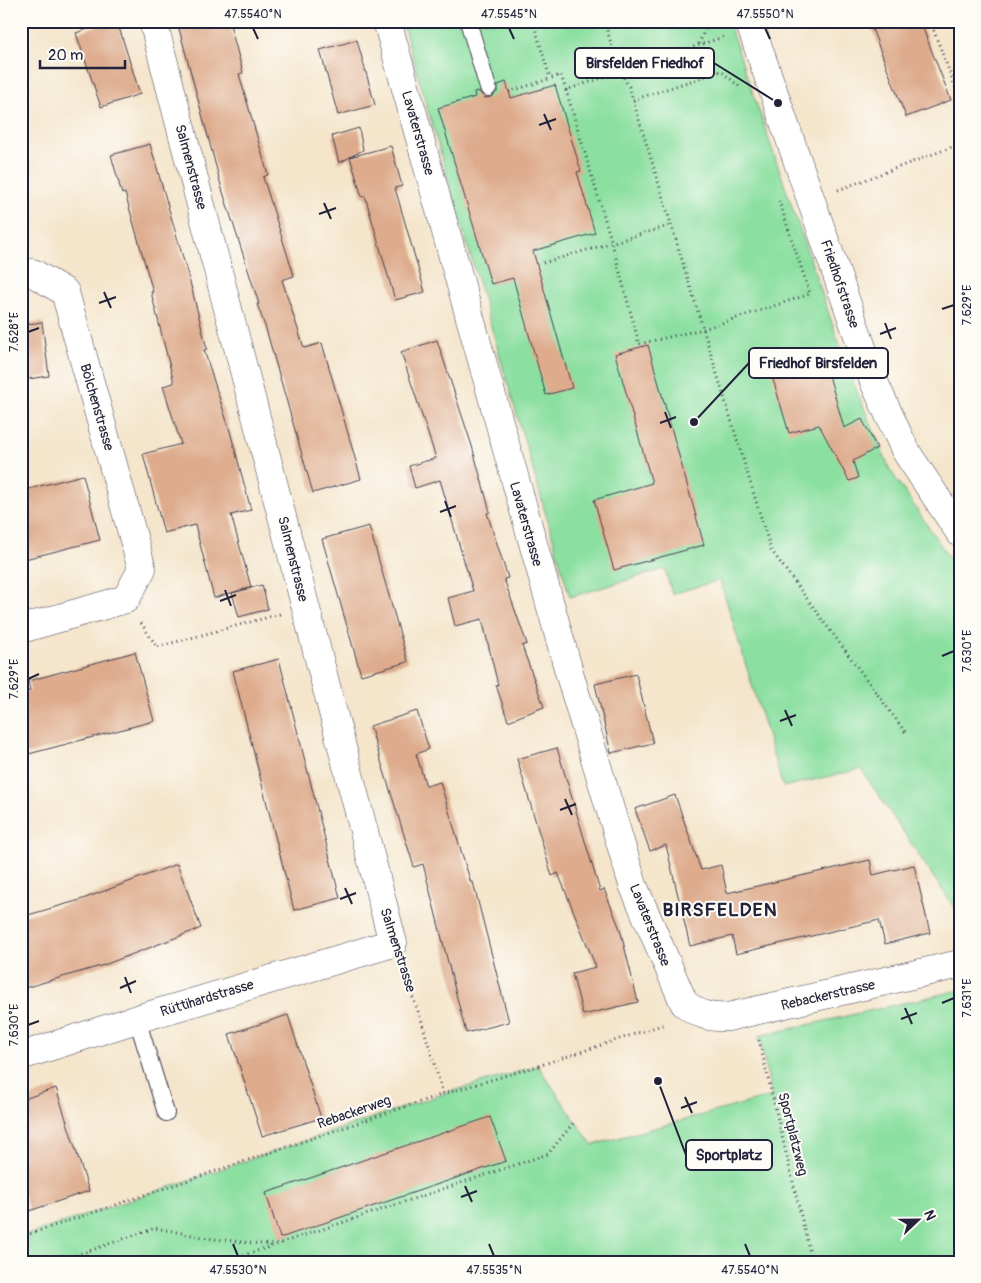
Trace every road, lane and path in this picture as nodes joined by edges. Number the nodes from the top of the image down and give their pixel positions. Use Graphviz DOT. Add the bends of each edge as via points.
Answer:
graph roads {
  1 [pos="153,21"];
  2 [pos="387,21"];
  3 [pos="468,21"];
  4 [pos="533,21"];
  5 [pos="604,21"];
  6 [pos="708,21"];
  7 [pos="930,21"];
  8 [pos="743,27"];
  9 [pos="699,45"];
  10 [pos="620,71"];
  11 [pos="550,78"];
  12 [pos="488,88"];
  13 [pos="566,90"];
  14 [pos="509,92"];
  15 [pos="743,96"];
  16 [pos="960,99"];
  17 [pos="634,100"];
  18 [pos="960,144"];
  19 [pos="830,193"];
  20 [pos="778,200"];
  21 [pos="672,225"];
  22 [pos="612,243"];
  23 [pos="543,263"];
  24 [pos="21,274"];
  25 [pos="703,329"];
  26 [pos="960,533"];
  27 [pos="126,600"];
  28 [pos="305,607"];
  29 [pos="21,629"];
  30 [pos="906,733"];
  31 [pos="393,943"];
  32 [pos="960,964"];
  33 [pos="752,1012"];
  34 [pos="696,1013"];
  35 [pos="137,1019"];
  36 [pos="21,1056"];
  37 [pos="442,1094"];
  38 [pos="166,1113"];
  39 [pos="575,1121"];
  40 [pos="21,1236"];
  41 [pos="273,1245"];
  42 [pos="57,1262"];
  43 [pos="224,1262"];
  44 [pos="812,1262"];
  1 -- 28 [label="street, Salmenstrasse"];
  2 -- 34 [label="street, Lavaterstrasse" via="546,594 634,885 676,988 684,1003"];
  3 -- 12 [label="lane"];
  4 -- 11 [label="path"];
  5 -- 10 [label="path"];
  6 -- 9 [label="path"];
  7 -- 16 [label="path"];
  8 -- 9 [label="path"];
  8 -- 26 [label="street, Friedhofstrasse" via="874,382 906,450"];
  9 -- 10 [label="path"];
  10 -- 13 [label="path"];
  10 -- 17 [label="path"];
  11 -- 13 [label="path" via="561,74"];
  11 -- 14 [label="path"];
  13 -- 22 [label="path"];
  15 -- 17 [label="path" via="740,87 721,71"];
  17 -- 21 [label="path"];
  18 -- 19 [label="path"];
  20 -- 25 [label="path" via="810,294"];
  21 -- 22 [label="path"];
  21 -- 25 [label="path"];
  22 -- 23 [label="path"];
  22 -- 25 [label="path" via="639,344"];
  24 -- 27 [label="street, Bölchenstrasse" via="33,273 65,292 142,569"];
  25 -- 30 [label="path" via="771,550"];
  27 -- 28 [label="path" via="157,647"];
  27 -- 29 [label="street"];
  28 -- 31 [label="street, Salmenstrasse"];
  31 -- 35 [label="street, Rüttihardstrasse"];
  31 -- 37 [label="path, Salmenstrasse" via="421,1019"];
  32 -- 33 [label="street, Rebackerstrasse"];
  33 -- 34 [label="street, Rebackerstrasse" via="712,1018"];
  33 -- 44 [label="path, Sportplatzweg"];
  34 -- 37 [label="path, Rebackerweg"];
  35 -- 36 [label="street, Rüttihardstrasse"];
  35 -- 38 [label="lane"];
  37 -- 40 [label="path, Rebackerweg"];
  39 -- 41 [label="path" via="548,1154"];
  41 -- 42 [label="path" via="213,1239 155,1228"];
  41 -- 43 [label="path"];
}
